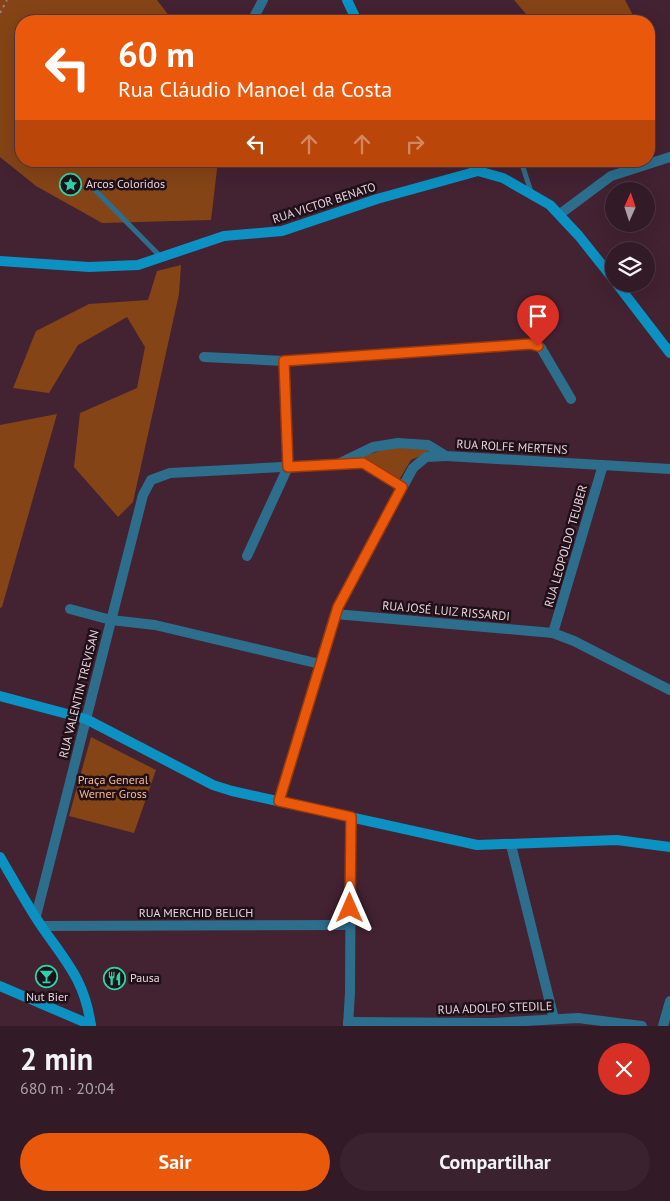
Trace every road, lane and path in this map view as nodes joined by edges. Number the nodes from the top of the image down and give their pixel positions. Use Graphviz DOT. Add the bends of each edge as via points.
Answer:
graph roads {
  1 [pos="7,0"];
  2 [pos="263,0"];
  3 [pos="347,0"];
  4 [pos="0,13"];
  5 [pos="255,15"];
  6 [pos="354,15"];
  7 [pos="670,157"];
  8 [pos="655,162"];
  9 [pos="474,167"];
  10 [pos="523,167"];
  11 [pos="639,167"];
  12 [pos="478,171"];
  13 [pos="92,188"];
  14 [pos="531,192"];
  15 [pos="560,214"];
  16 [pos="162,259"];
  17 [pos="0,261"];
  18 [pos="605,269"];
  19 [pos="623,292"];
  20 [pos="670,353"];
  21 [pos="204,357"];
  22 [pos="284,361"];
  23 [pos="571,399"];
  24 [pos="446,456"];
  25 [pos="338,464"];
  26 [pos="603,465"];
  27 [pos="288,467"];
  28 [pos="670,469"];
  29 [pos="152,480"];
  30 [pos="402,487"];
  31 [pos="247,556"];
  32 [pos="70,609"];
  33 [pos="335,614"];
  34 [pos="111,620"];
  35 [pos="554,633"];
  36 [pos="320,664"];
  37 [pos="670,690"];
  38 [pos="0,696"];
  39 [pos="86,719"];
  40 [pos="279,801"];
  41 [pos="351,817"];
  42 [pos="512,845"];
  43 [pos="670,847"];
  44 [pos="0,858"];
  45 [pos="36,916"];
  46 [pos="350,925"];
  47 [pos="42,926"];
  48 [pos="0,986"];
  49 [pos="670,1000"];
  50 [pos="554,1019"];
  51 [pos="348,1024"];
  52 [pos="504,1024"];
  53 [pos="91,1026"];
  54 [pos="642,1026"];
  55 [pos="663,1026"];
  1 -- 4 [label="path"];
  2 -- 5 [label="street"];
  3 -- 6 [label="street"];
  7 -- 8 [label="street"];
  9 -- 12 [label="street"];
  10 -- 14 [label="lane"];
  11 -- 15 [label="street" via="611,176"];
  12 -- 14 [label="street"];
  12 -- 16 [label="street, RUA VICTOR BENATO" via="282,231 224,236"];
  13 -- 16 [label="lane"];
  14 -- 15 [label="street"];
  15 -- 18 [label="street"];
  16 -- 17 [label="street, RUA VICTOR BENATO" via="107,267"];
  19 -- 20 [label="street"];
  21 -- 22 [label="street"];
  22 -- 23 [label="street" via="535,344 541,348"];
  22 -- 27 [label="street"];
  24 -- 25 [label="street, RUA ROLFE MERTENS" via="428,445 398,443 373,447"];
  24 -- 26 [label="street, RUA ROLFE MERTENS"];
  24 -- 30 [label="street" via="420,460"];
  25 -- 27 [label="street, RUA ROLFE MERTENS"];
  25 -- 30 [label="street" via="363,463"];
  26 -- 28 [label="street, RUA ROLFE MERTENS"];
  26 -- 35 [label="street, RUA LEOPOLDO TEUBER"];
  27 -- 29 [label="street, RUA ROLFE MERTENS" via="170,473"];
  27 -- 31 [label="street"];
  29 -- 34 [label="street, RUA VALENTIN TREVISAN" via="143,494"];
  30 -- 33 [label="street"];
  32 -- 34 [label="street"];
  33 -- 35 [label="street, RUA JOSÉ LUIZ RISSARDI"];
  33 -- 36 [label="street"];
  34 -- 36 [label="street" via="155,625"];
  34 -- 39 [label="street, RUA VALENTIN TREVISAN"];
  35 -- 37 [label="street, RUA JOSÉ LUIZ RISSARDI"];
  36 -- 40 [label="street"];
  38 -- 39 [label="street"];
  39 -- 40 [label="street" via="213,785"];
  39 -- 45 [label="street, RUA VALENTIN TREVISAN"];
  40 -- 41 [label="street"];
  41 -- 42 [label="street" via="467,843"];
  41 -- 46 [label="street"];
  42 -- 43 [label="street" via="617,840"];
  42 -- 50 [label="street"];
  44 -- 45 [label="street"];
  45 -- 47 [label="street"];
  46 -- 47 [label="street, RUA MERCHID BELICH"];
  46 -- 51 [label="street"];
  47 -- 53 [label="street" via="82,986"];
  48 -- 53 [label="street"];
  49 -- 55 [label="street"];
  50 -- 52 [label="street, RUA ADOLFO STEDILE"];
  50 -- 54 [label="street, RUA ADOLFO STEDILE" via="589,1019"];
  51 -- 52 [label="street, RUA ADOLFO STEDILE"];
}
